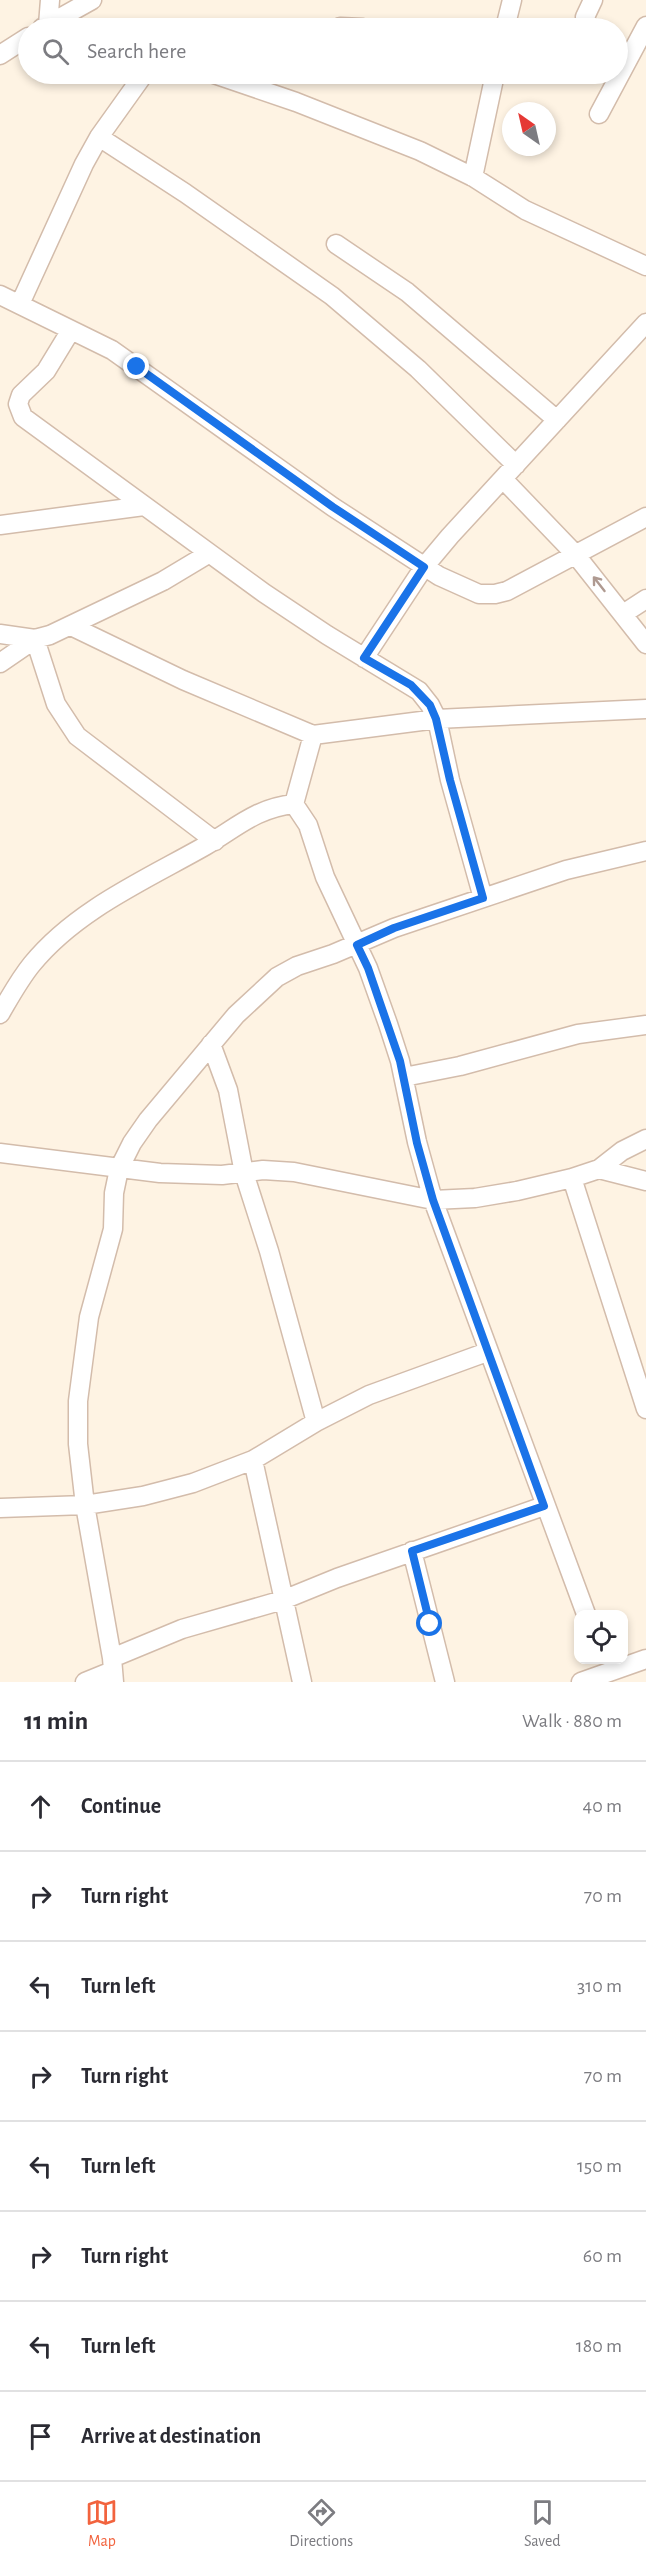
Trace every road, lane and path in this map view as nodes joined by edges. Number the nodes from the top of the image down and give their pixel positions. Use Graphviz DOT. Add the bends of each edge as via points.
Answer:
graph roads {
  1 [pos="50,0"];
  2 [pos="92,0"];
  3 [pos="512,0"];
  4 [pos="593,0"];
  5 [pos="50,18"];
  6 [pos="64,18"];
  7 [pos="508,18"];
  8 [pos="585,18"];
  9 [pos="646,26"];
  10 [pos="18,43"];
  11 [pos="628,45"];
  12 [pos="0,55"];
  13 [pos="137,84"];
  14 [pos="243,84"];
  15 [pos="493,84"];
  16 [pos="611,84"];
  17 [pos="599,114"];
  18 [pos="99,137"];
  19 [pos="473,177"];
  20 [pos="336,244"];
  21 [pos="646,266"];
  22 [pos="0,295"];
  23 [pos="20,304"];
  24 [pos="646,323"];
  25 [pos="71,330"];
  26 [pos="19,398"];
  27 [pos="0,403"];
  28 [pos="557,420"];
  29 [pos="516,465"];
  30 [pos="503,479"];
  31 [pos="144,506"];
  32 [pos="646,517"];
  33 [pos="0,525"];
  34 [pos="208,554"];
  35 [pos="575,554"];
  36 [pos="424,567"];
  37 [pos="646,599"];
  38 [pos="623,614"];
  39 [pos="71,626"];
  40 [pos="0,634"];
  41 [pos="35,639"];
  42 [pos="646,644"];
  43 [pos="364,658"];
  44 [pos="0,663"];
  45 [pos="646,709"];
  46 [pos="436,719"];
  47 [pos="313,735"];
  48 [pos="294,804"];
  49 [pos="215,841"];
  50 [pos="646,851"];
  51 [pos="483,898"];
  52 [pos="357,945"];
  53 [pos="0,1014"];
  54 [pos="646,1025"];
  55 [pos="211,1044"];
  56 [pos="404,1077"];
  57 [pos="646,1139"];
  58 [pos="0,1153"];
  59 [pos="119,1168"];
  60 [pos="599,1169"];
  61 [pos="244,1173"];
  62 [pos="572,1178"];
  63 [pos="646,1181"];
  64 [pos="433,1200"];
  65 [pos="488,1352"];
  66 [pos="646,1409"];
  67 [pos="316,1422"];
  68 [pos="254,1460"];
  69 [pos="85,1505"];
  70 [pos="544,1506"];
  71 [pos="0,1508"];
  72 [pos="412,1551"];
  73 [pos="283,1600"];
  74 [pos="584,1610"];
  75 [pos="646,1659"];
  76 [pos="113,1670"];
  77 [pos="602,1672"];
  78 [pos="85,1682"];
  79 [pos="302,1682"];
  80 [pos="445,1682"];
  81 [pos="581,1682"];
  1 -- 5 [label="street"];
  2 -- 6 [label="street"];
  3 -- 7 [label="street"];
  4 -- 8 [label="street"];
  9 -- 11 [label="street"];
  10 -- 12 [label="street"];
  13 -- 18 [label="street"];
  14 -- 19 [label="street" via="420,151"];
  15 -- 19 [label="street"];
  16 -- 17 [label="street"];
  18 -- 23 [label="street"];
  18 -- 29 [label="street" via="332,296 418,369"];
  19 -- 21 [label="street" via="525,210"];
  20 -- 28 [label="street" via="406,292"];
  22 -- 23 [label="street"];
  23 -- 25 [label="street"];
  24 -- 28 [label="street"];
  25 -- 26 [label="street" via="46,371"];
  25 -- 36 [label="street" via="137,367"];
  26 -- 27 [label="street"];
  26 -- 31 [label="street" via="18,407 27,420"];
  28 -- 29 [label="street"];
  29 -- 30 [label="street"];
  30 -- 35 [label="street"];
  30 -- 36 [label="street"];
  31 -- 33 [label="street"];
  31 -- 34 [label="street"];
  32 -- 35 [label="street"];
  34 -- 39 [label="street"];
  34 -- 43 [label="street"];
  35 -- 36 [label="street" via="524,583 495,594 469,592"];
  38 -- 35 [label="street, one-way"];
  36 -- 43 [label="street"];
  37 -- 38 [label="street"];
  38 -- 42 [label="street"];
  39 -- 41 [label="street"];
  39 -- 47 [label="street" via="183,680"];
  40 -- 41 [label="street"];
  41 -- 44 [label="street"];
  41 -- 49 [label="street" via="56,704 77,736"];
  43 -- 46 [label="street" via="411,685 430,705"];
  45 -- 46 [label="street"];
  46 -- 47 [label="street"];
  46 -- 51 [label="street"];
  47 -- 48 [label="street"];
  48 -- 49 [label="street" via="253,815"];
  48 -- 52 [label="street" via="308,825 325,877"];
  49 -- 53 [label="street" via="76,922 32,964"];
  50 -- 51 [label="street" via="577,867"];
  51 -- 52 [label="street"];
  52 -- 55 [label="street" via="276,977"];
  52 -- 56 [label="street"];
  54 -- 56 [label="street" via="578,1034"];
  55 -- 59 [label="street" via="148,1120"];
  55 -- 61 [label="street" via="228,1090"];
  56 -- 64 [label="street"];
  57 -- 60 [label="street"];
  58 -- 59 [label="street"];
  59 -- 61 [label="street" via="187,1174"];
  59 -- 69 [label="street" via="113,1229 89,1317 78,1401"];
  60 -- 62 [label="street"];
  60 -- 63 [label="street"];
  61 -- 64 [label="street" via="294,1172"];
  61 -- 67 [label="street"];
  62 -- 64 [label="street" via="475,1198"];
  62 -- 66 [label="street"];
  64 -- 65 [label="street"];
  65 -- 67 [label="street" via="369,1395"];
  65 -- 70 [label="street"];
  67 -- 68 [label="street"];
  68 -- 69 [label="street" via="143,1496"];
  68 -- 73 [label="street"];
  69 -- 71 [label="street"];
  69 -- 76 [label="street"];
  70 -- 72 [label="street"];
  70 -- 74 [label="street"];
  72 -- 73 [label="street"];
  72 -- 80 [label="street"];
  73 -- 76 [label="street" via="182,1629"];
  73 -- 79 [label="street"];
  75 -- 77 [label="street"];
  76 -- 78 [label="street"];
  77 -- 81 [label="street"];
}
